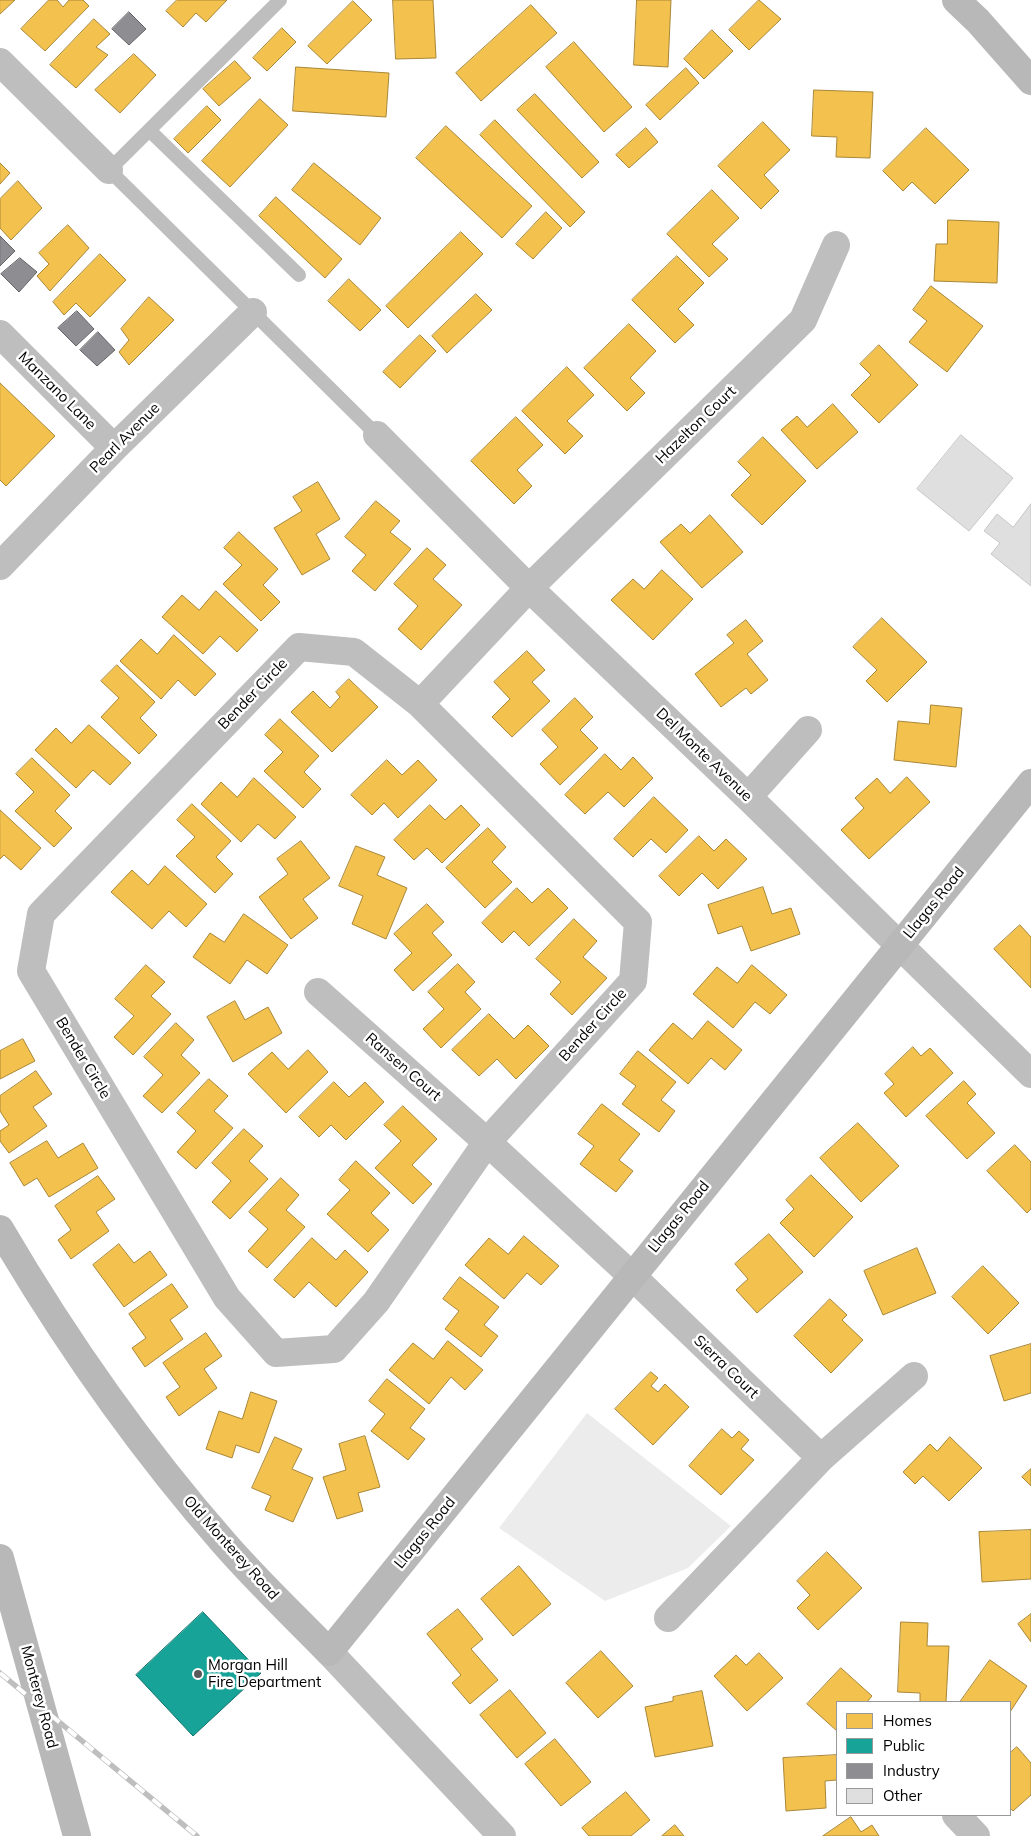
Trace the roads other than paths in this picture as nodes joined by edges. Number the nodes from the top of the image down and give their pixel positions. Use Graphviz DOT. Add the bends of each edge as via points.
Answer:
graph roads {
  1 [pos="280,0"];
  2 [pos="956,0"];
  3 [pos="0,62"];
  4 [pos="1031,81"];
  5 [pos="149,130"];
  6 [pos="109,170"];
  7 [pos="836,244"];
  8 [pos="299,275"];
  9 [pos="253,312"];
  10 [pos="4,345"];
  11 [pos="377,435"];
  12 [pos="114,448"];
  13 [pos="0,566"];
  14 [pos="529,588"];
  15 [pos="420,704"];
  16 [pos="808,730"];
  17 [pos="1031,783"];
  18 [pos="748,797"];
  19 [pos="899,946"];
  20 [pos="318,992"];
  21 [pos="1031,1074"];
  22 [pos="487,1142"];
  23 [pos="0,1229"];
  24 [pos="632,1276"];
  25 [pos="914,1376"];
  26 [pos="821,1458"];
  27 [pos="0,1558"];
  28 [pos="668,1618"];
  29 [pos="329,1652"];
  30 [pos="957,1816"];
  31 [pos="77,1836"];
  32 [pos="502,1836"];
  33 [pos="976,1836"];
  1 -- 5 [label="lane"];
  2 -- 4 [label="street"];
  3 -- 6 [label="street"];
  5 -- 6 [label="lane"];
  5 -- 8 [label="lane"];
  6 -- 9 [label="lane"];
  7 -- 14 [label="street, Hazelton Court" via="803,320"];
  9 -- 11 [label="lane"];
  9 -- 12 [label="street, Pearl Avenue"];
  10 -- 12 [label="street, Manzano Lane"];
  11 -- 14 [label="street, Del Monte Avenue"];
  12 -- 13 [label="street, Pearl Avenue"];
  14 -- 15 [label="street"];
  14 -- 18 [label="street, Del Monte Avenue"];
  15 -- 22 [label="street, Bender Circle" via="638,922 633,980"];
  15 -- 22 [label="street, Bender Circle" via="354,652 299,647 41,914 31,971 227,1298 276,1353 334,1350 376,1302"];
  16 -- 18 [label="street"];
  17 -- 19 [label="street, Llagas Road"];
  18 -- 19 [label="street, Del Monte Avenue"];
  19 -- 21 [label="street, Del Monte Avenue"];
  19 -- 24 [label="street, Llagas Road"];
  20 -- 22 [label="street, Ransen Court"];
  22 -- 24 [label="street"];
  23 -- 29 [label="street, Old Monterey Road" via="110,1400 167,1476 225,1544"];
  24 -- 26 [label="street, Sierra Court"];
  24 -- 29 [label="street, Llagas Road"];
  25 -- 26 [label="street"];
  26 -- 28 [label="street"];
  27 -- 31 [label="street, Monterey Road"];
  29 -- 32 [label="street, Old Monterey Road"];
  30 -- 33 [label="street"];
}
